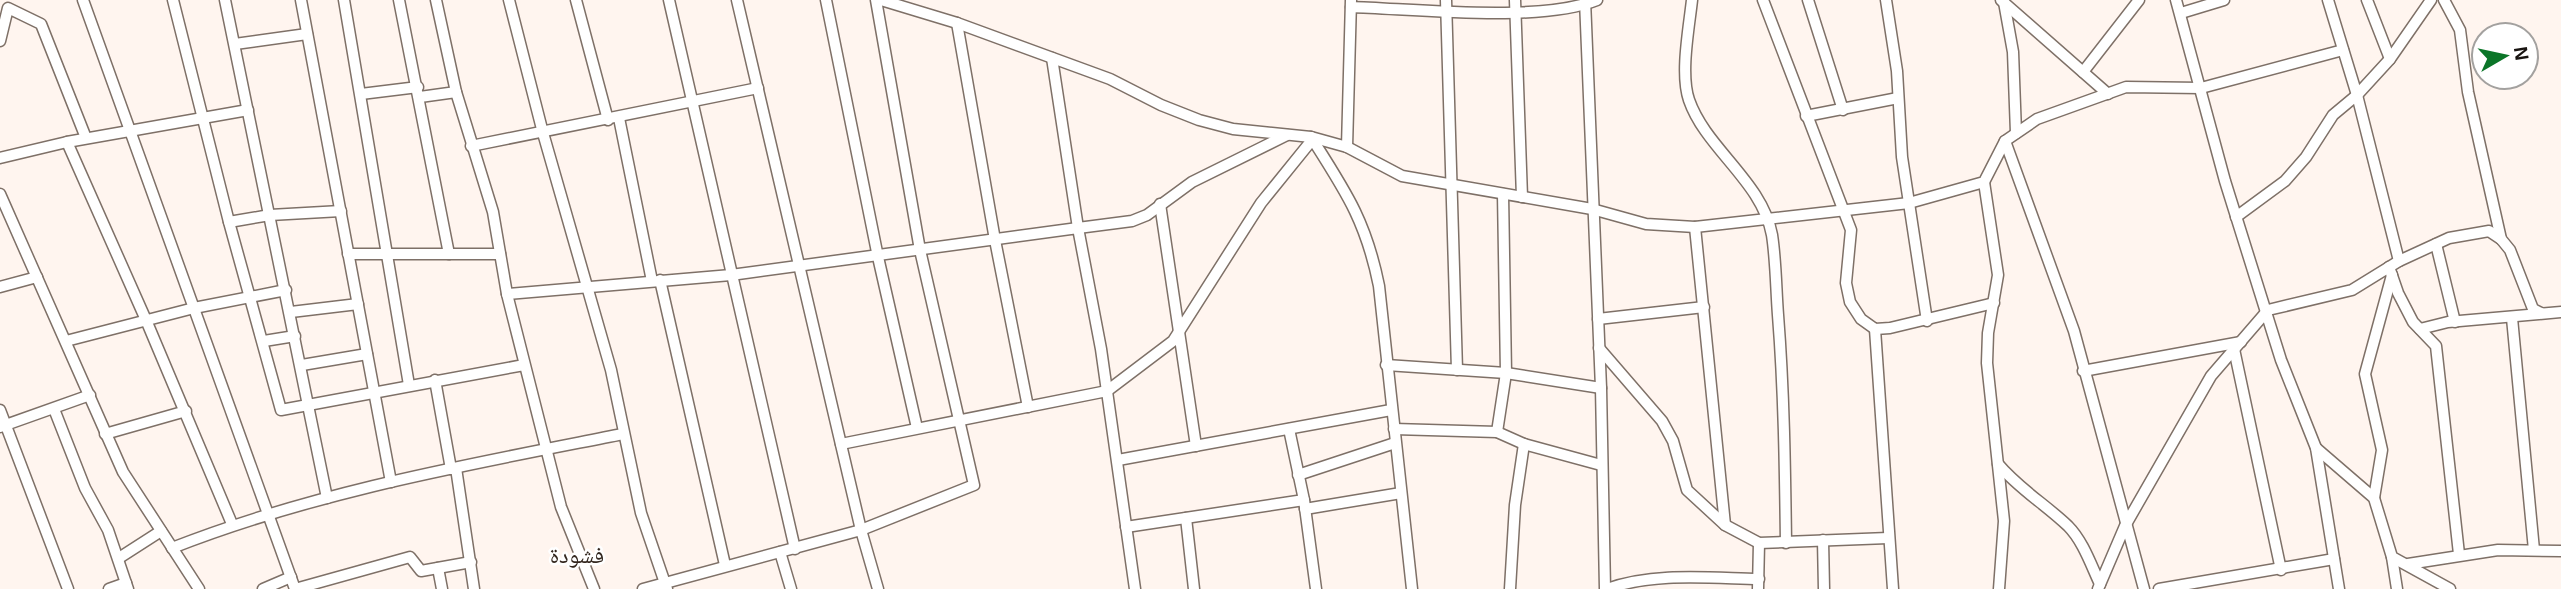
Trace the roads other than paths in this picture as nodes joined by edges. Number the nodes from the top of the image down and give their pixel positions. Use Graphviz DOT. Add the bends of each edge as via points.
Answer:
graph roads {
  1 [pos="83,0"];
  2 [pos="173,0"];
  3 [pos="225,0"];
  4 [pos="301,0"];
  5 [pos="344,0"];
  6 [pos="399,0"];
  7 [pos="436,0"];
  8 [pos="509,0"];
  9 [pos="576,0"];
  10 [pos="669,0"];
  11 [pos="737,0"];
  12 [pos="826,0"];
  13 [pos="878,0"];
  14 [pos="1515,0"];
  15 [pos="1597,0"];
  16 [pos="1692,0"];
  17 [pos="1763,0"];
  18 [pos="1808,0"];
  19 [pos="1886,0"];
  20 [pos="2138,0"];
  21 [pos="2176,0"];
  22 [pos="2224,0"];
  23 [pos="2328,0"];
  24 [pos="2367,0"];
  25 [pos="2431,0"];
  26 [pos="2444,0"];
  27 [pos="2002,1"];
  28 [pos="1585,3"];
  29 [pos="1351,4"];
  30 [pos="1446,5"];
  31 [pos="4,6"];
  32 [pos="1516,12"];
  33 [pos="2180,13"];
  34 [pos="957,23"];
  35 [pos="307,34"];
  36 [pos="0,41"];
  37 [pos="235,44"];
  38 [pos="2343,50"];
  39 [pos="1052,58"];
  40 [pos="2390,59"];
  41 [pos="2083,72"];
  42 [pos="758,88"];
  43 [pos="2201,88"];
  44 [pos="419,92"];
  45 [pos="456,92"];
  46 [pos="361,94"];
  47 [pos="2108,94"];
  48 [pos="2357,95"];
  49 [pos="1898,98"];
  50 [pos="692,100"];
  51 [pos="248,110"];
  52 [pos="1843,110"];
  53 [pos="1806,117"];
  54 [pos="204,118"];
  55 [pos="619,118"];
  56 [pos="608,120"];
  57 [pos="130,131"];
  58 [pos="543,133"];
  59 [pos="2016,133"];
  60 [pos="1287,134"];
  61 [pos="86,138"];
  62 [pos="1312,138"];
  63 [pos="2005,141"];
  64 [pos="67,142"];
  65 [pos="471,146"];
  66 [pos="1347,148"];
  67 [pos="0,158"];
  68 [pos="1984,182"];
  69 [pos="1452,186"];
  70 [pos="0,194"];
  71 [pos="1503,194"];
  72 [pos="1522,197"];
  73 [pos="1909,203"];
  74 [pos="1160,204"];
  75 [pos="1592,209"];
  76 [pos="1841,210"];
  77 [pos="341,211"];
  78 [pos="270,215"];
  79 [pos="2236,217"];
  80 [pos="1768,220"];
  81 [pos="229,222"];
  82 [pos="1695,226"];
  83 [pos="1078,228"];
  84 [pos="2501,239"];
  85 [pos="995,240"];
  86 [pos="2436,244"];
  87 [pos="920,250"];
  88 [pos="388,253"];
  89 [pos="348,254"];
  90 [pos="449,254"];
  91 [pos="500,254"];
  92 [pos="878,257"];
  93 [pos="2399,261"];
  94 [pos="801,266"];
  95 [pos="2390,271"];
  96 [pos="731,275"];
  97 [pos="37,277"];
  98 [pos="656,280"];
  99 [pos="587,286"];
  100 [pos="0,288"];
  101 [pos="286,290"];
  102 [pos="507,294"];
  103 [pos="251,296"];
  104 [pos="1994,303"];
  105 [pos="358,304"];
  106 [pos="1704,307"];
  107 [pos="194,308"];
  108 [pos="2268,310"];
  109 [pos="291,312"];
  110 [pos="2561,312"];
  111 [pos="2541,313"];
  112 [pos="1598,318"];
  113 [pos="2512,318"];
  114 [pos="146,320"];
  115 [pos="1927,321"];
  116 [pos="2455,321"];
  117 [pos="1875,329"];
  118 [pos="2420,329"];
  119 [pos="1180,332"];
  120 [pos="296,336"];
  121 [pos="66,341"];
  122 [pos="264,341"];
  123 [pos="2237,346"];
  124 [pos="1599,348"];
  125 [pos="367,354"];
  126 [pos="302,365"];
  127 [pos="524,365"];
  128 [pos="1386,365"];
  129 [pos="1457,370"];
  130 [pos="2083,371"];
  131 [pos="1506,373"];
  132 [pos="435,380"];
  133 [pos="409,385"];
  134 [pos="1601,388"];
  135 [pos="374,391"];
  136 [pos="1107,391"];
  137 [pos="90,395"];
  138 [pos="310,403"];
  139 [pos="1028,407"];
  140 [pos="54,408"];
  141 [pos="0,410"];
  142 [pos="1391,410"];
  143 [pos="186,411"];
  144 [pos="957,421"];
  145 [pos="3,427"];
  146 [pos="917,428"];
  147 [pos="1289,429"];
  148 [pos="1394,429"];
  149 [pos="1497,432"];
  150 [pos="623,433"];
  151 [pos="105,434"];
  152 [pos="1395,443"];
  153 [pos="841,444"];
  154 [pos="1524,444"];
  155 [pos="1196,446"];
  156 [pos="2316,448"];
  157 [pos="546,449"];
  158 [pos="1118,460"];
  159 [pos="1997,463"];
  160 [pos="1601,466"];
  161 [pos="454,469"];
  162 [pos="1298,475"];
  163 [pos="391,482"];
  164 [pos="1401,493"];
  165 [pos="327,498"];
  166 [pos="2374,498"];
  167 [pos="1304,505"];
  168 [pos="268,512"];
  169 [pos="1186,518"];
  170 [pos="232,524"];
  171 [pos="1725,525"];
  172 [pos="2125,526"];
  173 [pos="1126,527"];
  174 [pos="861,530"];
  175 [pos="161,531"];
  176 [pos="1888,538"];
  177 [pos="1823,540"];
  178 [pos="1759,543"];
  179 [pos="1786,543"];
  180 [pos="172,548"];
  181 [pos="794,549"];
  182 [pos="2534,550"];
  183 [pos="2561,551"];
  184 [pos="780,552"];
  185 [pos="2459,554"];
  186 [pos="119,558"];
  187 [pos="2392,558"];
  188 [pos="2334,559"];
  189 [pos="471,562"];
  190 [pos="2408,564"];
  191 [pos="725,565"];
  192 [pos="438,568"];
  193 [pos="2281,570"];
  194 [pos="291,577"];
  195 [pos="1758,584"];
  196 [pos="127,586"];
  197 [pos="665,586"];
  198 [pos="2099,587"];
  199 [pos="68,589"];
  200 [pos="109,589"];
  201 [pos="198,589"];
  202 [pos="263,589"];
  203 [pos="295,589"];
  204 [pos="442,589"];
  205 [pos="474,589"];
  206 [pos="594,589"];
  207 [pos="643,589"];
  208 [pos="791,589"];
  209 [pos="878,589"];
  210 [pos="1135,589"];
  211 [pos="1194,589"];
  212 [pos="1316,589"];
  213 [pos="1412,589"];
  214 [pos="1510,589"];
  215 [pos="1606,589"];
  216 [pos="1825,589"];
  217 [pos="1893,589"];
  218 [pos="1998,589"];
  219 [pos="2144,589"];
  220 [pos="2159,589"];
  221 [pos="2339,589"];
  222 [pos="2397,589"];
  223 [pos="2450,589"];
  1 -- 57 [label="street"];
  2 -- 54 [label="street"];
  3 -- 37 [label="street"];
  4 -- 35 [label="street"];
  5 -- 46 [label="street"];
  6 -- 44 [label="street"];
  7 -- 45 [label="street"];
  8 -- 58 [label="street"];
  9 -- 56 [label="street"];
  10 -- 50 [label="street"];
  11 -- 42 [label="street"];
  12 -- 92 [label="street"];
  13 -- 34 [label="street"];
  13 -- 87 [label="street"];
  14 -- 32 [label="street"];
  15 -- 28 [label="street"];
  16 -- 80 [label="street" via="1687,50 1689,101"];
  17 -- 53 [label="street"];
  18 -- 52 [label="street"];
  19 -- 49 [label="street"];
  20 -- 41 [label="street"];
  21 -- 33 [label="street"];
  22 -- 33 [label="street"];
  23 -- 38 [label="street"];
  24 -- 40 [label="street"];
  25 -- 40 [label="street"];
  26 -- 84 [label="street" via="2460,30 2468,92"];
  27 -- 41 [label="street"];
  27 -- 59 [label="street" via="2013,52"];
  28 -- 32 [label="street"];
  28 -- 75 [label="street"];
  29 -- 30 [label="street"];
  29 -- 66 [label="street"];
  30 -- 32 [label="street"];
  30 -- 69 [label="street"];
  31 -- 36 [label="street"];
  31 -- 61 [label="street" via="41,24"];
  32 -- 72 [label="street"];
  33 -- 43 [label="street"];
  34 -- 39 [label="street"];
  34 -- 85 [label="street"];
  35 -- 37 [label="street"];
  35 -- 77 [label="street"];
  37 -- 51 [label="street"];
  38 -- 43 [label="street"];
  38 -- 48 [label="street"];
  39 -- 60 [label="street" via="1199,120 1233,129"];
  39 -- 83 [label="street"];
  40 -- 48 [label="street"];
  41 -- 47 [label="street"];
  42 -- 50 [label="street"];
  42 -- 94 [label="street"];
  43 -- 47 [label="street" via="2137,85"];
  43 -- 79 [label="street"];
  44 -- 45 [label="street"];
  44 -- 46 [label="street"];
  44 -- 90 [label="street"];
  45 -- 65 [label="street"];
  46 -- 88 [label="street"];
  47 -- 59 [label="street" via="2037,119"];
  48 -- 79 [label="street" via="2333,115 2285,181"];
  48 -- 93 [label="street"];
  49 -- 52 [label="street"];
  49 -- 73 [label="street"];
  50 -- 55 [label="street"];
  50 -- 96 [label="street"];
  51 -- 54 [label="street"];
  51 -- 78 [label="street"];
  52 -- 53 [label="street"];
  53 -- 76 [label="street"];
  54 -- 57 [label="street"];
  54 -- 81 [label="street"];
  55 -- 56 [label="street"];
  55 -- 98 [label="street"];
  56 -- 58 [label="street"];
  57 -- 61 [label="street"];
  57 -- 107 [label="street"];
  58 -- 65 [label="street"];
  58 -- 99 [label="street"];
  59 -- 63 [label="street"];
  60 -- 62 [label="street"];
  60 -- 74 [label="street" via="1192,182"];
  61 -- 64 [label="street"];
  62 -- 66 [label="street"];
  62 -- 119 [label="street" via="1261,203"];
  62 -- 128 [label="street" via="1353,202 1371,245"];
  63 -- 68 [label="street"];
  63 -- 130 [label="street" via="2070,319"];
  64 -- 67 [label="street"];
  64 -- 114 [label="street"];
  65 -- 91 [label="street" via="493,212"];
  66 -- 69 [label="street" via="1402,176"];
  68 -- 73 [label="street"];
  68 -- 104 [label="street" via="1998,275"];
  69 -- 71 [label="street"];
  69 -- 129 [label="street"];
  70 -- 97 [label="street"];
  71 -- 72 [label="street"];
  71 -- 131 [label="street"];
  72 -- 75 [label="street"];
  73 -- 76 [label="street"];
  73 -- 115 [label="street"];
  74 -- 83 [label="street" via="1132,221"];
  74 -- 119 [label="street"];
  75 -- 82 [label="street" via="1646,224"];
  75 -- 112 [label="street"];
  76 -- 80 [label="street"];
  76 -- 117 [label="street" via="1851,230 1846,283 1850,302"];
  77 -- 78 [label="street"];
  77 -- 89 [label="street"];
  78 -- 81 [label="street"];
  78 -- 101 [label="street"];
  79 -- 108 [label="street"];
  80 -- 82 [label="street"];
  80 -- 179 [label="street" via="1784,400"];
  81 -- 103 [label="street"];
  82 -- 106 [label="street"];
  83 -- 85 [label="street"];
  83 -- 136 [label="street"];
  84 -- 86 [label="street" via="2488,231 2470,232"];
  84 -- 111 [label="street" via="2510,250 2533,309"];
  85 -- 87 [label="street"];
  85 -- 139 [label="street"];
  86 -- 93 [label="street"];
  86 -- 116 [label="street"];
  87 -- 92 [label="street"];
  87 -- 144 [label="street"];
  88 -- 89 [label="street"];
  88 -- 90 [label="street"];
  88 -- 133 [label="street"];
  89 -- 105 [label="street"];
  90 -- 91 [label="street"];
  91 -- 102 [label="street"];
  92 -- 94 [label="street"];
  92 -- 146 [label="street"];
  93 -- 95 [label="street"];
  94 -- 96 [label="street"];
  94 -- 153 [label="street"];
  95 -- 108 [label="street" via="2352,290"];
  95 -- 118 [label="street"];
  95 -- 166 [label="street" via="2365,374 2382,450"];
  96 -- 98 [label="street"];
  96 -- 181 [label="street"];
  97 -- 100 [label="street"];
  97 -- 121 [label="street"];
  98 -- 99 [label="street"];
  98 -- 191 [label="street"];
  99 -- 102 [label="street"];
  99 -- 150 [label="street"];
  101 -- 103 [label="street"];
  101 -- 109 [label="street"];
  102 -- 127 [label="street"];
  103 -- 107 [label="street"];
  103 -- 122 [label="street"];
  104 -- 115 [label="street"];
  104 -- 159 [label="street" via="1987,363"];
  105 -- 109 [label="street"];
  105 -- 125 [label="street"];
  106 -- 112 [label="street"];
  106 -- 171 [label="street"];
  107 -- 114 [label="street"];
  107 -- 168 [label="street"];
  108 -- 123 [label="street"];
  108 -- 156 [label="street" via="2281,360"];
  109 -- 120 [label="street"];
  110 -- 111 [label="street"];
  111 -- 113 [label="street"];
  112 -- 124 [label="street"];
  113 -- 116 [label="street"];
  113 -- 182 [label="street"];
  114 -- 121 [label="street"];
  114 -- 143 [label="street"];
  115 -- 117 [label="street"];
  116 -- 118 [label="street"];
  117 -- 176 [label="street"];
  118 -- 185 [label="street" via="2437,353"];
  119 -- 136 [label="street" via="1161,352"];
  119 -- 155 [label="street"];
  120 -- 122 [label="street"];
  120 -- 126 [label="street"];
  121 -- 137 [label="street"];
  122 -- 138 [label="street" via="281,410"];
  123 -- 130 [label="street"];
  123 -- 172 [label="street" via="2211,376"];
  123 -- 193 [label="street"];
  124 -- 134 [label="street"];
  124 -- 171 [label="street" via="1662,421 1673,441 1687,490"];
  125 -- 126 [label="street"];
  125 -- 135 [label="street"];
  126 -- 138 [label="street"];
  127 -- 132 [label="street"];
  127 -- 157 [label="street"];
  128 -- 129 [label="street"];
  128 -- 142 [label="street"];
  129 -- 131 [label="street"];
  130 -- 172 [label="street"];
  131 -- 134 [label="street"];
  131 -- 149 [label="street"];
  132 -- 133 [label="street"];
  132 -- 161 [label="street"];
  133 -- 135 [label="street"];
  134 -- 160 [label="street"];
  135 -- 138 [label="street"];
  135 -- 163 [label="street"];
  136 -- 139 [label="street"];
  136 -- 158 [label="street"];
  137 -- 140 [label="street"];
  137 -- 151 [label="street"];
  138 -- 165 [label="street"];
  139 -- 144 [label="street"];
  140 -- 145 [label="street"];
  140 -- 186 [label="street"];
  141 -- 145 [label="street"];
  142 -- 147 [label="street"];
  142 -- 148 [label="street"];
  143 -- 151 [label="street"];
  143 -- 170 [label="street"];
  144 -- 146 [label="street"];
  144 -- 174 [label="street" via="974,485"];
  145 -- 199 [label="street"];
  146 -- 153 [label="street"];
  147 -- 155 [label="street"];
  147 -- 162 [label="street"];
  148 -- 149 [label="street"];
  148 -- 152 [label="street"];
  149 -- 154 [label="street"];
  150 -- 157 [label="street"];
  150 -- 197 [label="street" via="641,513"];
  151 -- 175 [label="street" via="122,472"];
  152 -- 162 [label="street"];
  152 -- 164 [label="street"];
  153 -- 174 [label="street"];
  154 -- 160 [label="street"];
  154 -- 214 [label="street"];
  155 -- 158 [label="street"];
  156 -- 166 [label="street"];
  156 -- 188 [label="street"];
  157 -- 161 [label="street"];
  157 -- 206 [label="street" via="567,527"];
  158 -- 173 [label="street"];
  159 -- 198 [label="street" via="2016,486 2070,528 2088,556"];
  159 -- 218 [label="street" via="2004,521"];
  160 -- 215 [label="street"];
  161 -- 163 [label="street"];
  161 -- 189 [label="street"];
  162 -- 167 [label="street"];
  163 -- 165 [label="street"];
  164 -- 167 [label="street"];
  164 -- 213 [label="street"];
  165 -- 168 [label="street"];
  166 -- 187 [label="street"];
  167 -- 169 [label="street"];
  167 -- 212 [label="street"];
  168 -- 170 [label="street"];
  168 -- 194 [label="street"];
  169 -- 173 [label="street"];
  169 -- 211 [label="street"];
  170 -- 180 [label="street"];
  171 -- 178 [label="street"];
  172 -- 198 [label="street"];
  172 -- 219 [label="street"];
  173 -- 210 [label="street"];
  174 -- 181 [label="street"];
  174 -- 209 [label="street"];
  175 -- 180 [label="street"];
  175 -- 186 [label="street"];
  176 -- 177 [label="street"];
  176 -- 217 [label="street"];
  177 -- 179 [label="street"];
  177 -- 216 [label="street"];
  178 -- 179 [label="street"];
  178 -- 195 [label="street"];
  180 -- 201 [label="street"];
  181 -- 184 [label="street"];
  182 -- 183 [label="street"];
  182 -- 185 [label="street"];
  184 -- 191 [label="street"];
  184 -- 208 [label="street"];
  185 -- 190 [label="street"];
  186 -- 196 [label="street"];
  187 -- 190 [label="street"];
  187 -- 222 [label="street"];
  188 -- 193 [label="street"];
  188 -- 221 [label="street"];
  189 -- 192 [label="street"];
  189 -- 205 [label="street"];
  190 -- 223 [label="street"];
  191 -- 197 [label="street"];
  192 -- 203 [label="street" via="421,571 410,557"];
  192 -- 204 [label="street"];
  193 -- 220 [label="street"];
  194 -- 202 [label="street"];
  194 -- 203 [label="street"];
  195 -- 215 [label="street" via="1665,579"];
  196 -- 200 [label="street"];
  197 -- 207 [label="street"];
}
